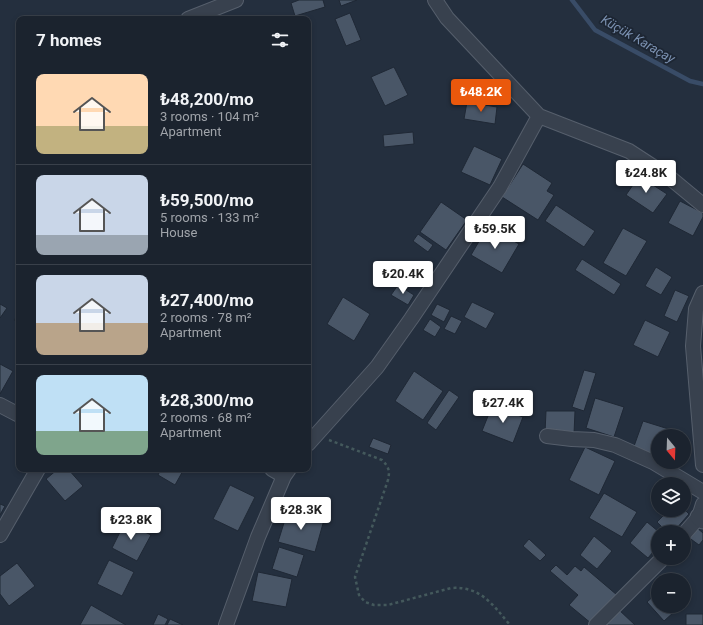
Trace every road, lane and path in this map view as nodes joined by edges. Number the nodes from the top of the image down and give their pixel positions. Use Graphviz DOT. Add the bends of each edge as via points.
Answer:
graph roads {
  1 [pos="236,0"];
  2 [pos="435,0"];
  3 [pos="196,16"];
  4 [pos="539,116"];
  5 [pos="703,205"];
  6 [pos="703,292"];
  7 [pos="0,406"];
  8 [pos="16,414"];
  9 [pos="702,429"];
  10 [pos="547,436"];
  11 [pos="312,440"];
  12 [pos="703,465"];
  13 [pos="36,472"];
  14 [pos="287,473"];
  15 [pos="703,492"];
  16 [pos="702,514"];
  17 [pos="691,526"];
  18 [pos="0,535"];
  19 [pos="656,565"];
  20 [pos="226,625"];
  21 [pos="510,625"];
  22 [pos="596,625"];
  1 -- 3 [label="street"];
  2 -- 4 [label="street" via="447,18"];
  4 -- 5 [label="street" via="629,151 669,177"];
  4 -- 11 [label="street" via="500,187 411,319 377,367"];
  6 -- 9 [label="street" via="696,309 693,346"];
  7 -- 8 [label="street"];
  9 -- 12 [label="street"];
  10 -- 15 [label="street" via="594,440 615,445 653,462"];
  11 -- 21 [label="path" via="382,460 390,472 355,577 359,595 365,602 374,606 388,605 451,588 460,588 477,592 491,602"];
  13 -- 18 [label="street"];
  14 -- 20 [label="street" via="258,537"];
  16 -- 17 [label="street"];
  19 -- 22 [label="street"];
}
